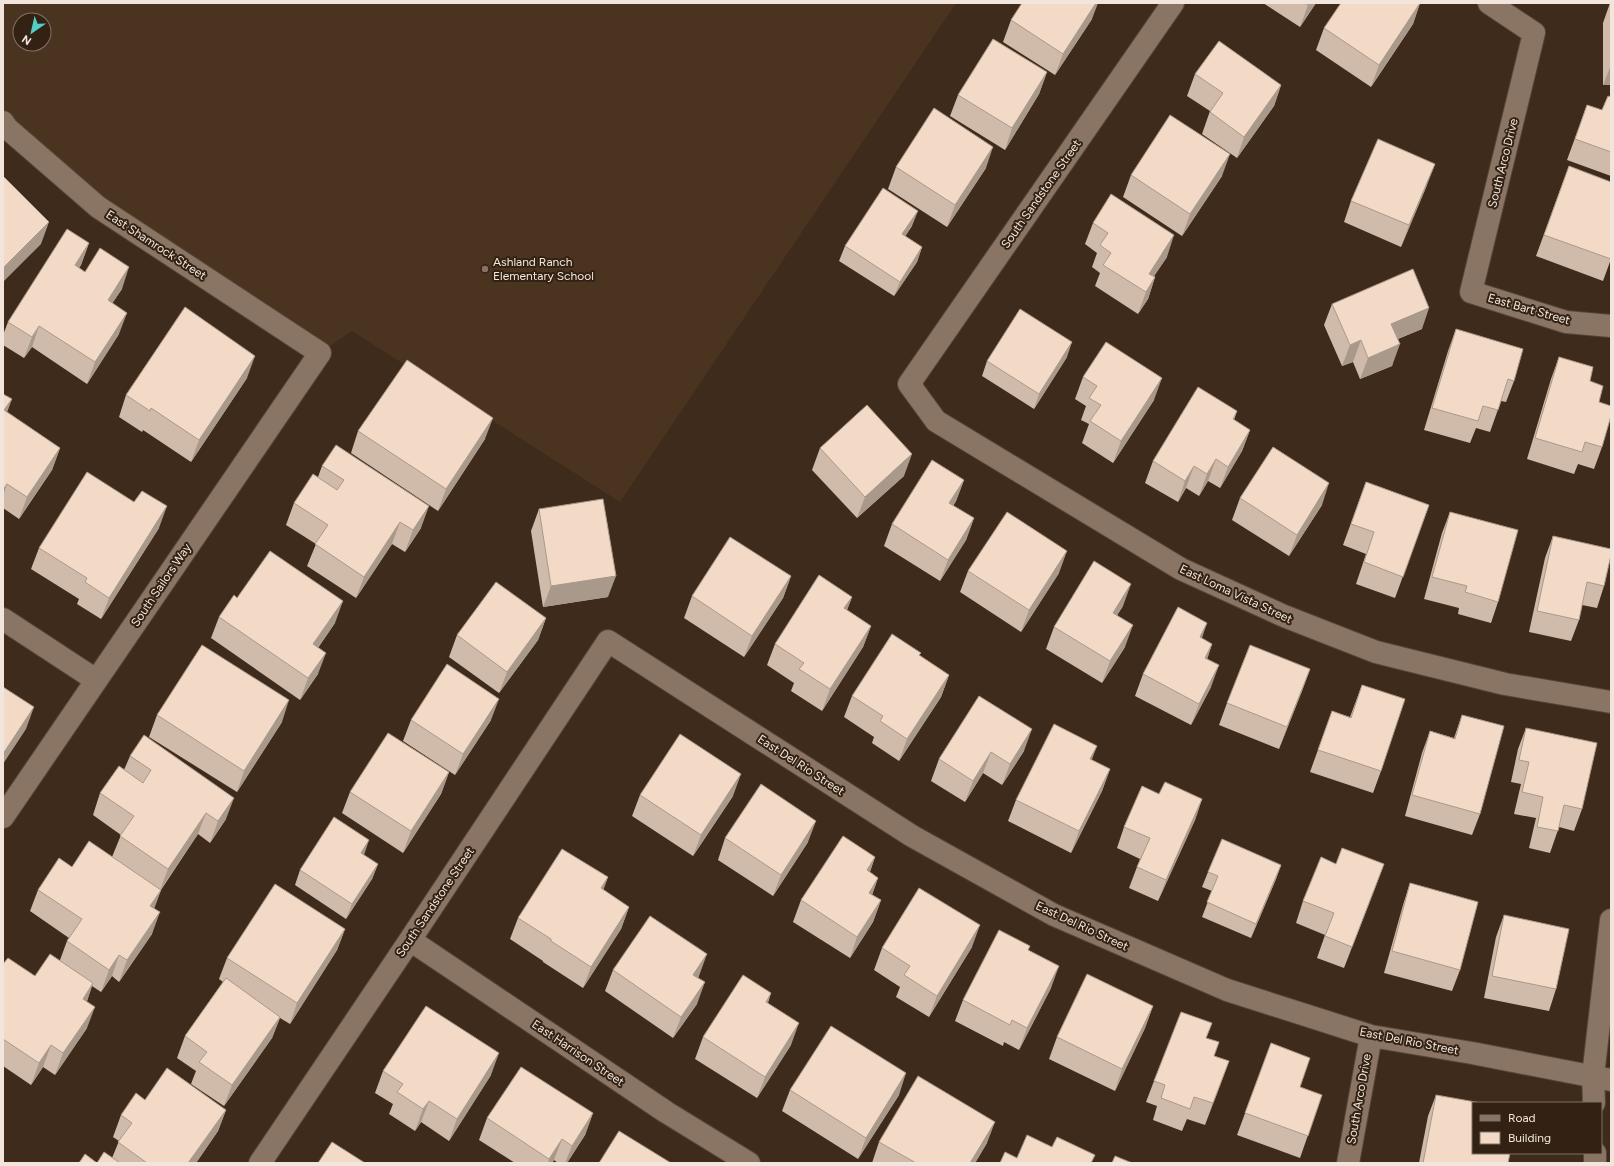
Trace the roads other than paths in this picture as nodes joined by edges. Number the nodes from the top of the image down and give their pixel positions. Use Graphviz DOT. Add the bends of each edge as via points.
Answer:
graph roads {
  1 [pos="1173,3"];
  2 [pos="1489,3"];
  3 [pos="3,122"];
  4 [pos="1471,292"];
  5 [pos="1611,326"];
  6 [pos="320,353"];
  7 [pos="909,384"];
  8 [pos="3,618"];
  9 [pos="608,641"];
  10 [pos="96,680"];
  11 [pos="1611,702"];
  12 [pos="3,818"];
  13 [pos="1611,920"];
  14 [pos="410,940"];
  15 [pos="1371,1036"];
  16 [pos="1602,1078"];
  17 [pos="1594,1102"];
  18 [pos="260,1163"];
  19 [pos="749,1163"];
  20 [pos="1348,1163"];
  1 -- 7 [label="street, South Sandstone Street"];
  2 -- 4 [label="street, South Arco Drive" via="1534,33"];
  3 -- 6 [label="street, East Shamrock Street" via="6,128 98,207"];
  4 -- 5 [label="street, East Bart Street" via="1566,322"];
  6 -- 10 [label="street, South Sailors Way"];
  7 -- 11 [label="street, East Loma Vista Street" via="936,421 1181,569 1284,616 1376,652 1505,684"];
  8 -- 10 [label="street"];
  9 -- 14 [label="street, South Sandstone Street"];
  9 -- 15 [label="street, East Del Rio Street" via="912,836 1054,915 1227,990"];
  10 -- 12 [label="street, South Sailors Way"];
  13 -- 16 [label="street"];
  14 -- 18 [label="street, South Sandstone Street"];
  14 -- 19 [label="street, East Harrison Street" via="666,1112"];
  15 -- 16 [label="street, East Del Rio Street"];
  15 -- 20 [label="street, South Arco Drive"];
  16 -- 17 [label="street"];
}
